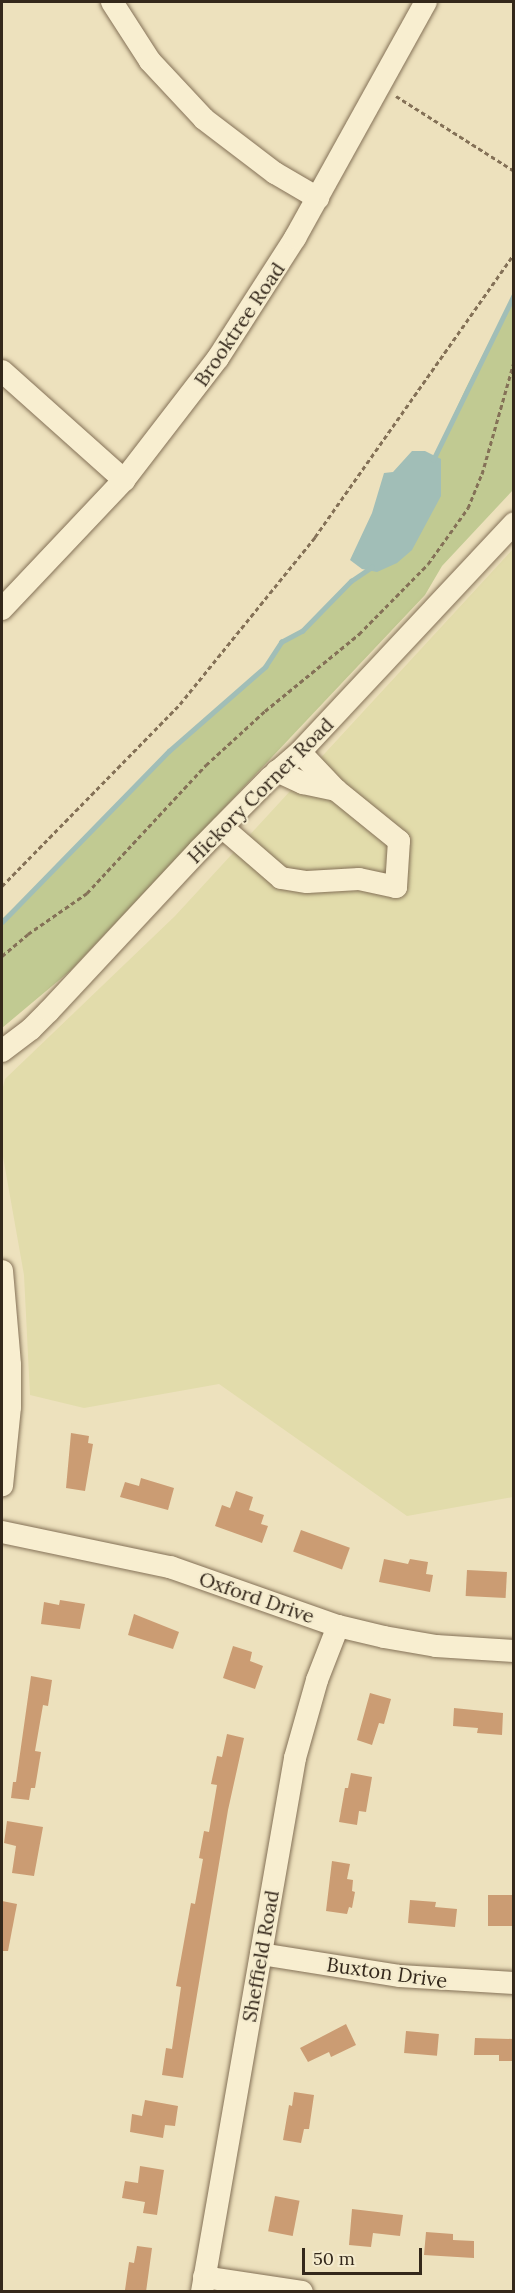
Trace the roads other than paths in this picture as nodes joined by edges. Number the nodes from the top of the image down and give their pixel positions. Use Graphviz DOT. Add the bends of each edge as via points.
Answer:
graph roads {
  1 [pos="112,2"];
  2 [pos="426,2"];
  3 [pos="318,198"];
  4 [pos="2,371"];
  5 [pos="124,480"];
  6 [pos="513,523"];
  7 [pos="2,609"];
  8 [pos="300,752"];
  9 [pos="277,771"];
  10 [pos="336,790"];
  11 [pos="222,827"];
  12 [pos="31,1029"];
  13 [pos="2,1051"];
  14 [pos="2,1067"];
  15 [pos="2,1271"];
  16 [pos="2,1486"];
  17 [pos="2,1532"];
  18 [pos="338,1626"];
  19 [pos="513,1651"];
  20 [pos="261,1954"];
  21 [pos="513,1983"];
  22 [pos="203,2284"];
  23 [pos="302,2292"];
  1 -- 3 [label="street" via="150,61 204,119 275,173"];
  2 -- 3 [label="street, Brooktree Road"];
  3 -- 5 [label="street, Brooktree Road" via="218,358"];
  4 -- 5 [label="street"];
  5 -- 7 [label="street, Brooktree Road"];
  6 -- 8 [label="street, Hickory Corner Road"];
  8 -- 9 [label="street, Hickory Corner Road"];
  8 -- 10 [label="street"];
  9 -- 10 [label="street" via="303,783"];
  9 -- 11 [label="street, Hickory Corner Road"];
  10 -- 11 [label="street" via="399,841 396,887 358,879 307,882 281,878"];
  11 -- 12 [label="street, Hickory Corner Road"];
  12 -- 13 [label="street, Hickory Corner Road"];
  12 -- 14 [label="street"];
  15 -- 16 [label="street" via="10,1365 9,1430"];
  17 -- 18 [label="street, Oxford Drive" via="170,1567"];
  18 -- 19 [label="street, Oxford Drive" via="436,1646"];
  18 -- 20 [label="street, Sheffield Road" via="317,1680 295,1758"];
  20 -- 21 [label="street, Buxton Drive" via="400,1976"];
  20 -- 22 [label="street, Sheffield Road"];
  22 -- 23 [label="street"];
}
